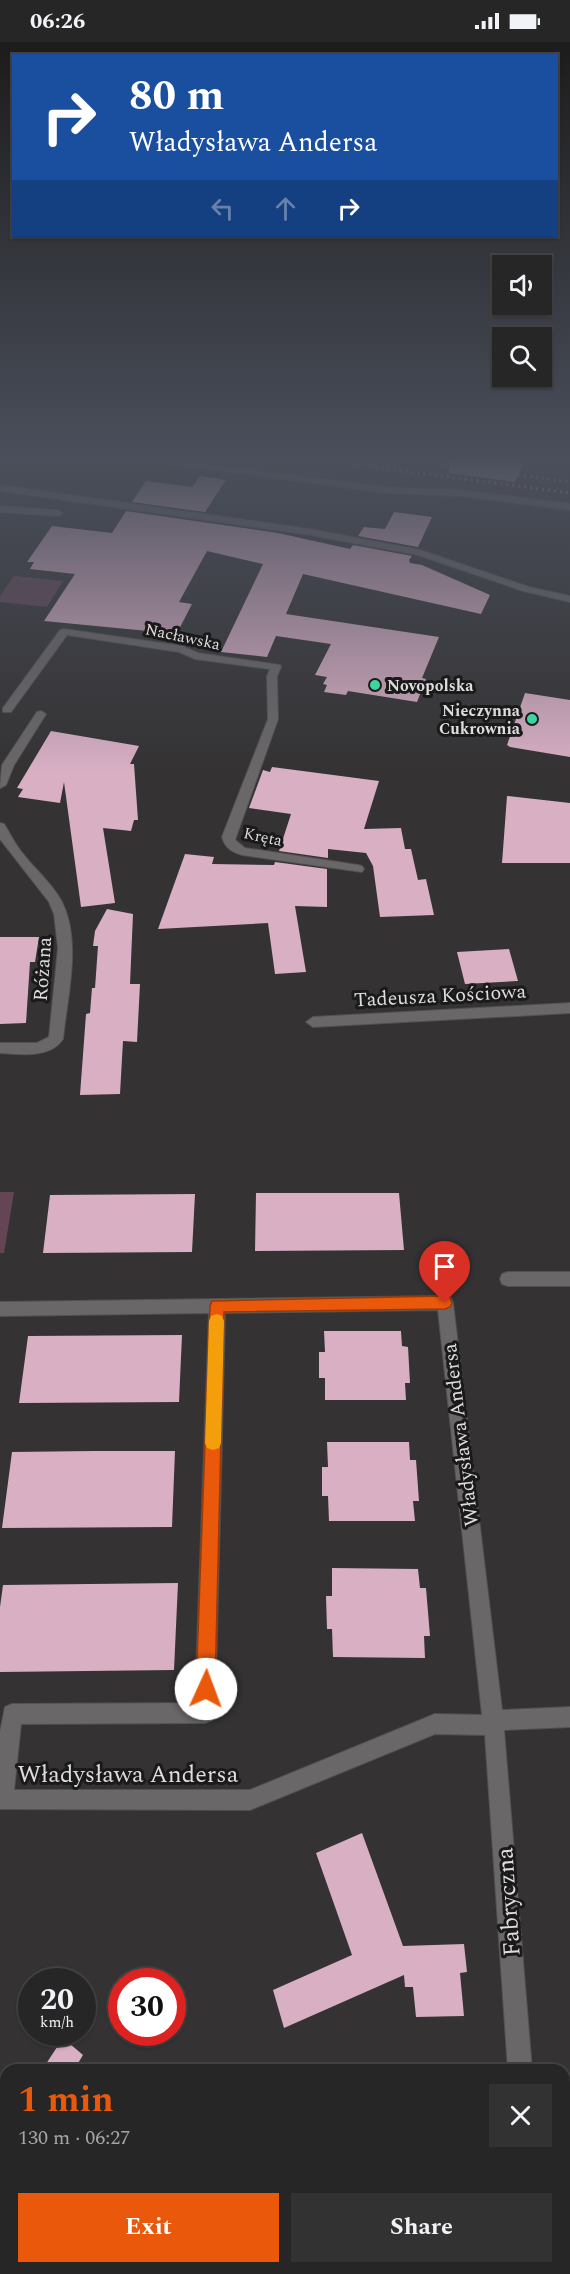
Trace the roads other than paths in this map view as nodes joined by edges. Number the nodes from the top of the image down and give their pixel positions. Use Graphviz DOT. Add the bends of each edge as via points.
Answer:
graph roads {
  1 [pos="450,563"];
  2 [pos="570,599"];
  3 [pos="7,710"];
  4 [pos="41,714"];
  5 [pos="264,745"];
  6 [pos="0,785"];
  7 [pos="0,827"];
  8 [pos="358,869"];
  9 [pos="570,1008"];
  10 [pos="313,1022"];
  11 [pos="0,1048"];
  12 [pos="508,1279"];
  13 [pos="570,1279"];
  14 [pos="217,1306"];
  15 [pos="0,1309"];
  16 [pos="570,1717"];
  17 [pos="494,1727"];
  18 [pos="520,2064"];
  1 -- 2 [label="street" via="526,589"];
  3 -- 5 [label="street, Nacławska" via="64,632 135,641 182,649 195,656 276,667 272,676 273,719"];
  4 -- 6 [label="street" via="8,765"];
  5 -- 8 [label="street, Kręta" via="229,842 242,851"];
  7 -- 11 [label="street, Różana" via="5,839 56,903 66,934 56,1039 36,1049"];
  9 -- 10 [label="street, Tadeusza Kościowa"];
  12 -- 13 [label="street"];
  14 -- 15 [label="street, Władysława Andersa"];
  14 -- 17 [label="street, Władysława Andersa" via="445,1303"];
  14 -- 17 [label="street, Władysława Andersa" via="205,1713 12,1714 3,1800 250,1800 435,1724"];
  16 -- 17 [label="street"];
  17 -- 18 [label="street, Fabryczna"];
}
